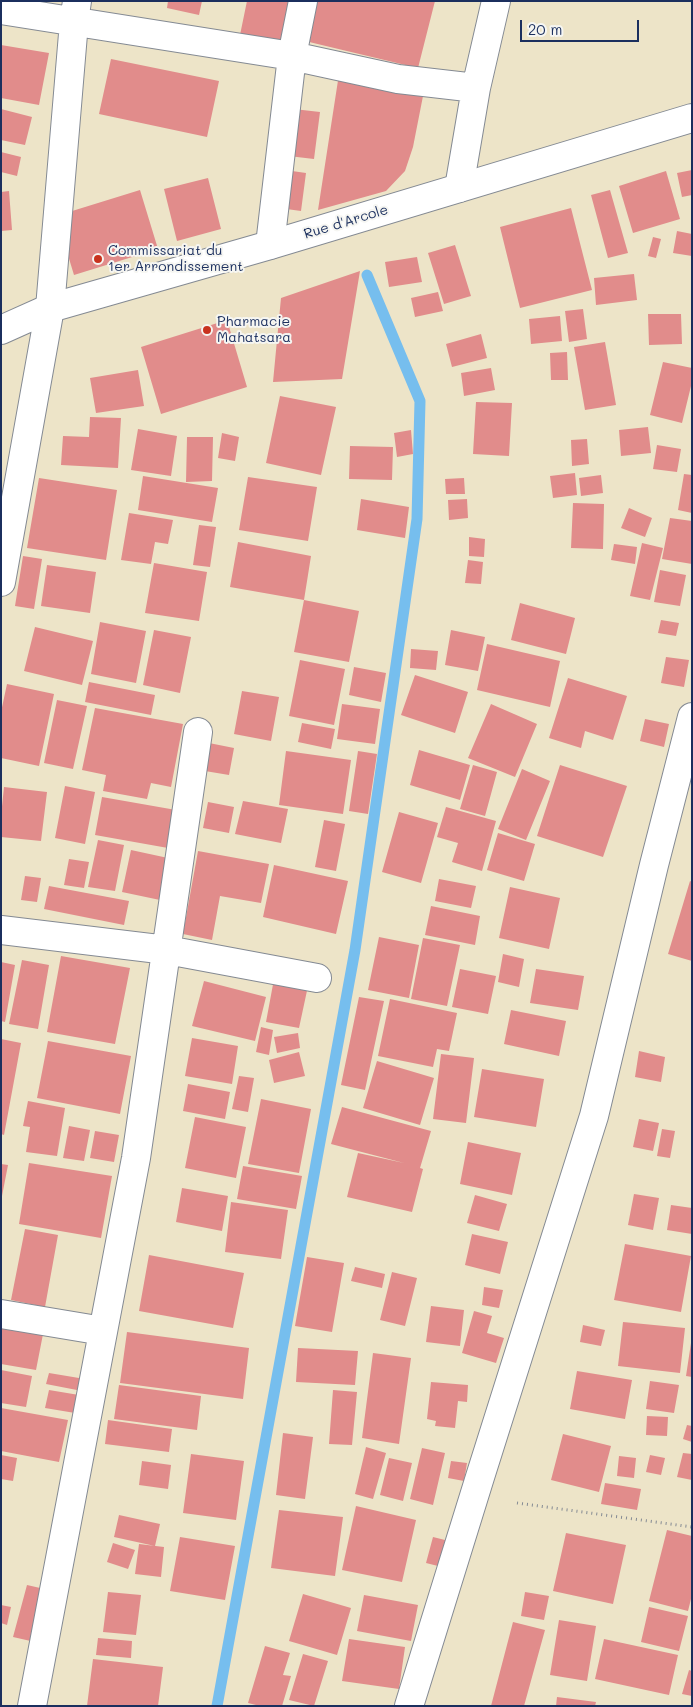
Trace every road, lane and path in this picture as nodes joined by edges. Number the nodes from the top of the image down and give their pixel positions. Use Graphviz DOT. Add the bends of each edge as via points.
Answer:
graph roads {
  1 [pos="303,1"];
  2 [pos="496,1"];
  3 [pos="1,10"];
  4 [pos="75,12"];
  5 [pos="292,56"];
  6 [pos="476,88"];
  7 [pos="692,118"];
  8 [pos="459,188"];
  9 [pos="270,245"];
  10 [pos="50,308"];
  11 [pos="1,330"];
  12 [pos="1,582"];
  13 [pos="692,717"];
  14 [pos="198,732"];
  15 [pos="1,930"];
  16 [pos="167,950"];
  17 [pos="317,978"];
  18 [pos="1,1314"];
  19 [pos="103,1331"];
  20 [pos="518,1503"];
  21 [pos="692,1527"];
  22 [pos="32,1706"];
  23 [pos="410,1706"];
  1 -- 5 [label="street"];
  2 -- 6 [label="street"];
  3 -- 4 [label="street"];
  4 -- 5 [label="street"];
  4 -- 10 [label="street"];
  5 -- 6 [label="street" via="398,79"];
  5 -- 9 [label="street"];
  6 -- 8 [label="street"];
  7 -- 8 [label="street, Rue d'Arcole"];
  8 -- 9 [label="street, Rue d'Arcole"];
  9 -- 10 [label="street, Rue d'Arcole"];
  10 -- 11 [label="street, Rue d'Arcole"];
  10 -- 12 [label="street"];
  13 -- 23 [label="street" via="594,1116"];
  14 -- 16 [label="street"];
  15 -- 16 [label="street"];
  16 -- 17 [label="street"];
  16 -- 19 [label="street" via="136,1158"];
  18 -- 19 [label="street"];
  19 -- 22 [label="street"];
  20 -- 21 [label="path"];
}
